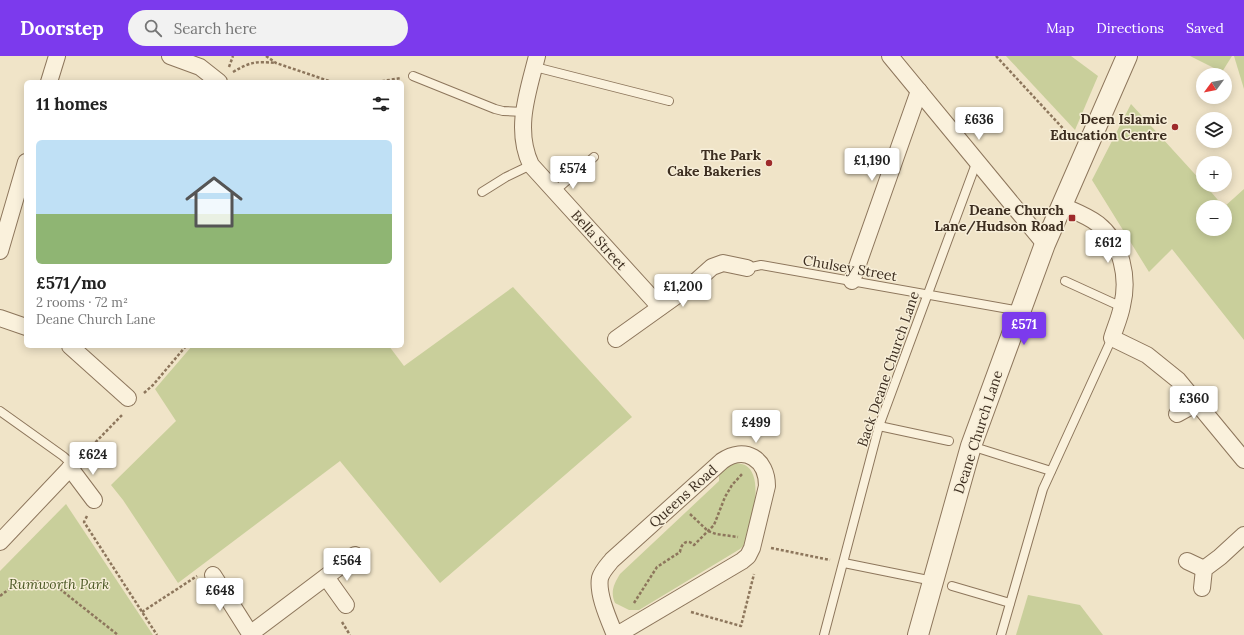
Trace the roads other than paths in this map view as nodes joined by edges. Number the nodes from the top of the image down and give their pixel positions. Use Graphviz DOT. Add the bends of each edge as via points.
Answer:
graph roads {
  1 [pos="57,56"];
  2 [pos="170,56"];
  3 [pos="890,56"];
  4 [pos="1127,56"];
  5 [pos="536,61"];
  6 [pos="413,76"];
  7 [pos="226,77"];
  8 [pos="51,80"];
  9 [pos="919,91"];
  10 [pos="669,101"];
  11 [pos="524,112"];
  12 [pos="594,157"];
  13 [pos="977,161"];
  14 [pos="531,165"];
  15 [pos="24,169"];
  16 [pos="555,191"];
  17 [pos="482,192"];
  18 [pos="1063,206"];
  19 [pos="1045,244"];
  20 [pos="0,251"];
  21 [pos="747,268"];
  22 [pos="852,281"];
  23 [pos="1065,281"];
  24 [pos="927,294"];
  25 [pos="1122,306"];
  26 [pos="660,307"];
  27 [pos="1020,311"];
  28 [pos="0,318"];
  29 [pos="24,326"];
  30 [pos="1112,338"];
  31 [pos="616,339"];
  32 [pos="72,348"];
  33 [pos="128,398"];
  34 [pos="1197,403"];
  35 [pos="0,411"];
  36 [pos="1178,414"];
  37 [pos="879,426"];
  38 [pos="949,441"];
  39 [pos="971,446"];
  40 [pos="1244,460"];
  41 [pos="72,467"];
  42 [pos="1051,471"];
  43 [pos="94,500"];
  44 [pos="1244,534"];
  45 [pos="0,542"];
  46 [pos="355,555"];
  47 [pos="1187,561"];
  48 [pos="844,563"];
  49 [pos="1204,569"];
  50 [pos="213,575"];
  51 [pos="326,577"];
  52 [pos="943,584"];
  53 [pos="1202,588"];
  54 [pos="1010,603"];
  55 [pos="346,604"];
  56 [pos="615,633"];
  57 [pos="251,634"];
  58 [pos="824,635"];
  59 [pos="918,635"];
  60 [pos="1002,635"];
  1 -- 8 [label="street"];
  2 -- 7 [label="street"];
  3 -- 9 [label="street"];
  4 -- 18 [label="street, Deane Church Lane"];
  5 -- 10 [label="lane"];
  5 -- 11 [label="street, Bella Street"];
  6 -- 11 [label="lane" via="495,109"];
  9 -- 13 [label="street"];
  9 -- 22 [label="street"];
  11 -- 14 [label="street, Bella Street" via="526,154"];
  12 -- 16 [label="lane"];
  13 -- 19 [label="street"];
  13 -- 24 [label="lane, Back Deane Church Lane"];
  14 -- 16 [label="street, Bella Street"];
  14 -- 17 [label="lane"];
  15 -- 20 [label="street"];
  16 -- 26 [label="street, Bella Street"];
  18 -- 19 [label="street, Deane Church Lane"];
  18 -- 25 [label="street" via="1098,224 1116,244 1124,275"];
  19 -- 27 [label="street, Deane Church Lane"];
  21 -- 22 [label="lane, Chulsey Street" via="761,265"];
  21 -- 26 [label="street" via="724,264 712,267"];
  22 -- 24 [label="lane, Chulsey Street"];
  23 -- 25 [label="lane"];
  24 -- 27 [label="lane, Chulsey Street"];
  24 -- 37 [label="lane, Back Deane Church Lane"];
  25 -- 30 [label="street"];
  26 -- 31 [label="street"];
  27 -- 39 [label="street, Deane Church Lane"];
  28 -- 29 [label="street"];
  30 -- 34 [label="street" via="1147,355 1178,380"];
  30 -- 42 [label="lane"];
  32 -- 33 [label="street"];
  34 -- 36 [label="street"];
  34 -- 40 [label="street"];
  35 -- 41 [label="lane" via="63,456"];
  37 -- 38 [label="lane"];
  37 -- 48 [label="lane, Back Deane Church Lane"];
  39 -- 42 [label="lane"];
  39 -- 52 [label="street, Deane Church Lane"];
  41 -- 43 [label="street"];
  41 -- 45 [label="street"];
  42 -- 54 [label="lane" via="1043,490"];
  44 -- 49 [label="street"];
  46 -- 51 [label="street"];
  47 -- 49 [label="street"];
  48 -- 52 [label="lane"];
  48 -- 58 [label="lane, Back Deane Church Lane"];
  49 -- 53 [label="street"];
  50 -- 57 [label="street"];
  51 -- 55 [label="street"];
  51 -- 57 [label="street"];
  52 -- 54 [label="lane"];
  52 -- 59 [label="street, Deane Church Lane"];
  54 -- 60 [label="lane"];
  56 -- 56 [label="street, Queens Road" via="601,594 600,578 605,568 727,457 740,454 756,459 767,476 767,486 750,550 742,561"];
}
